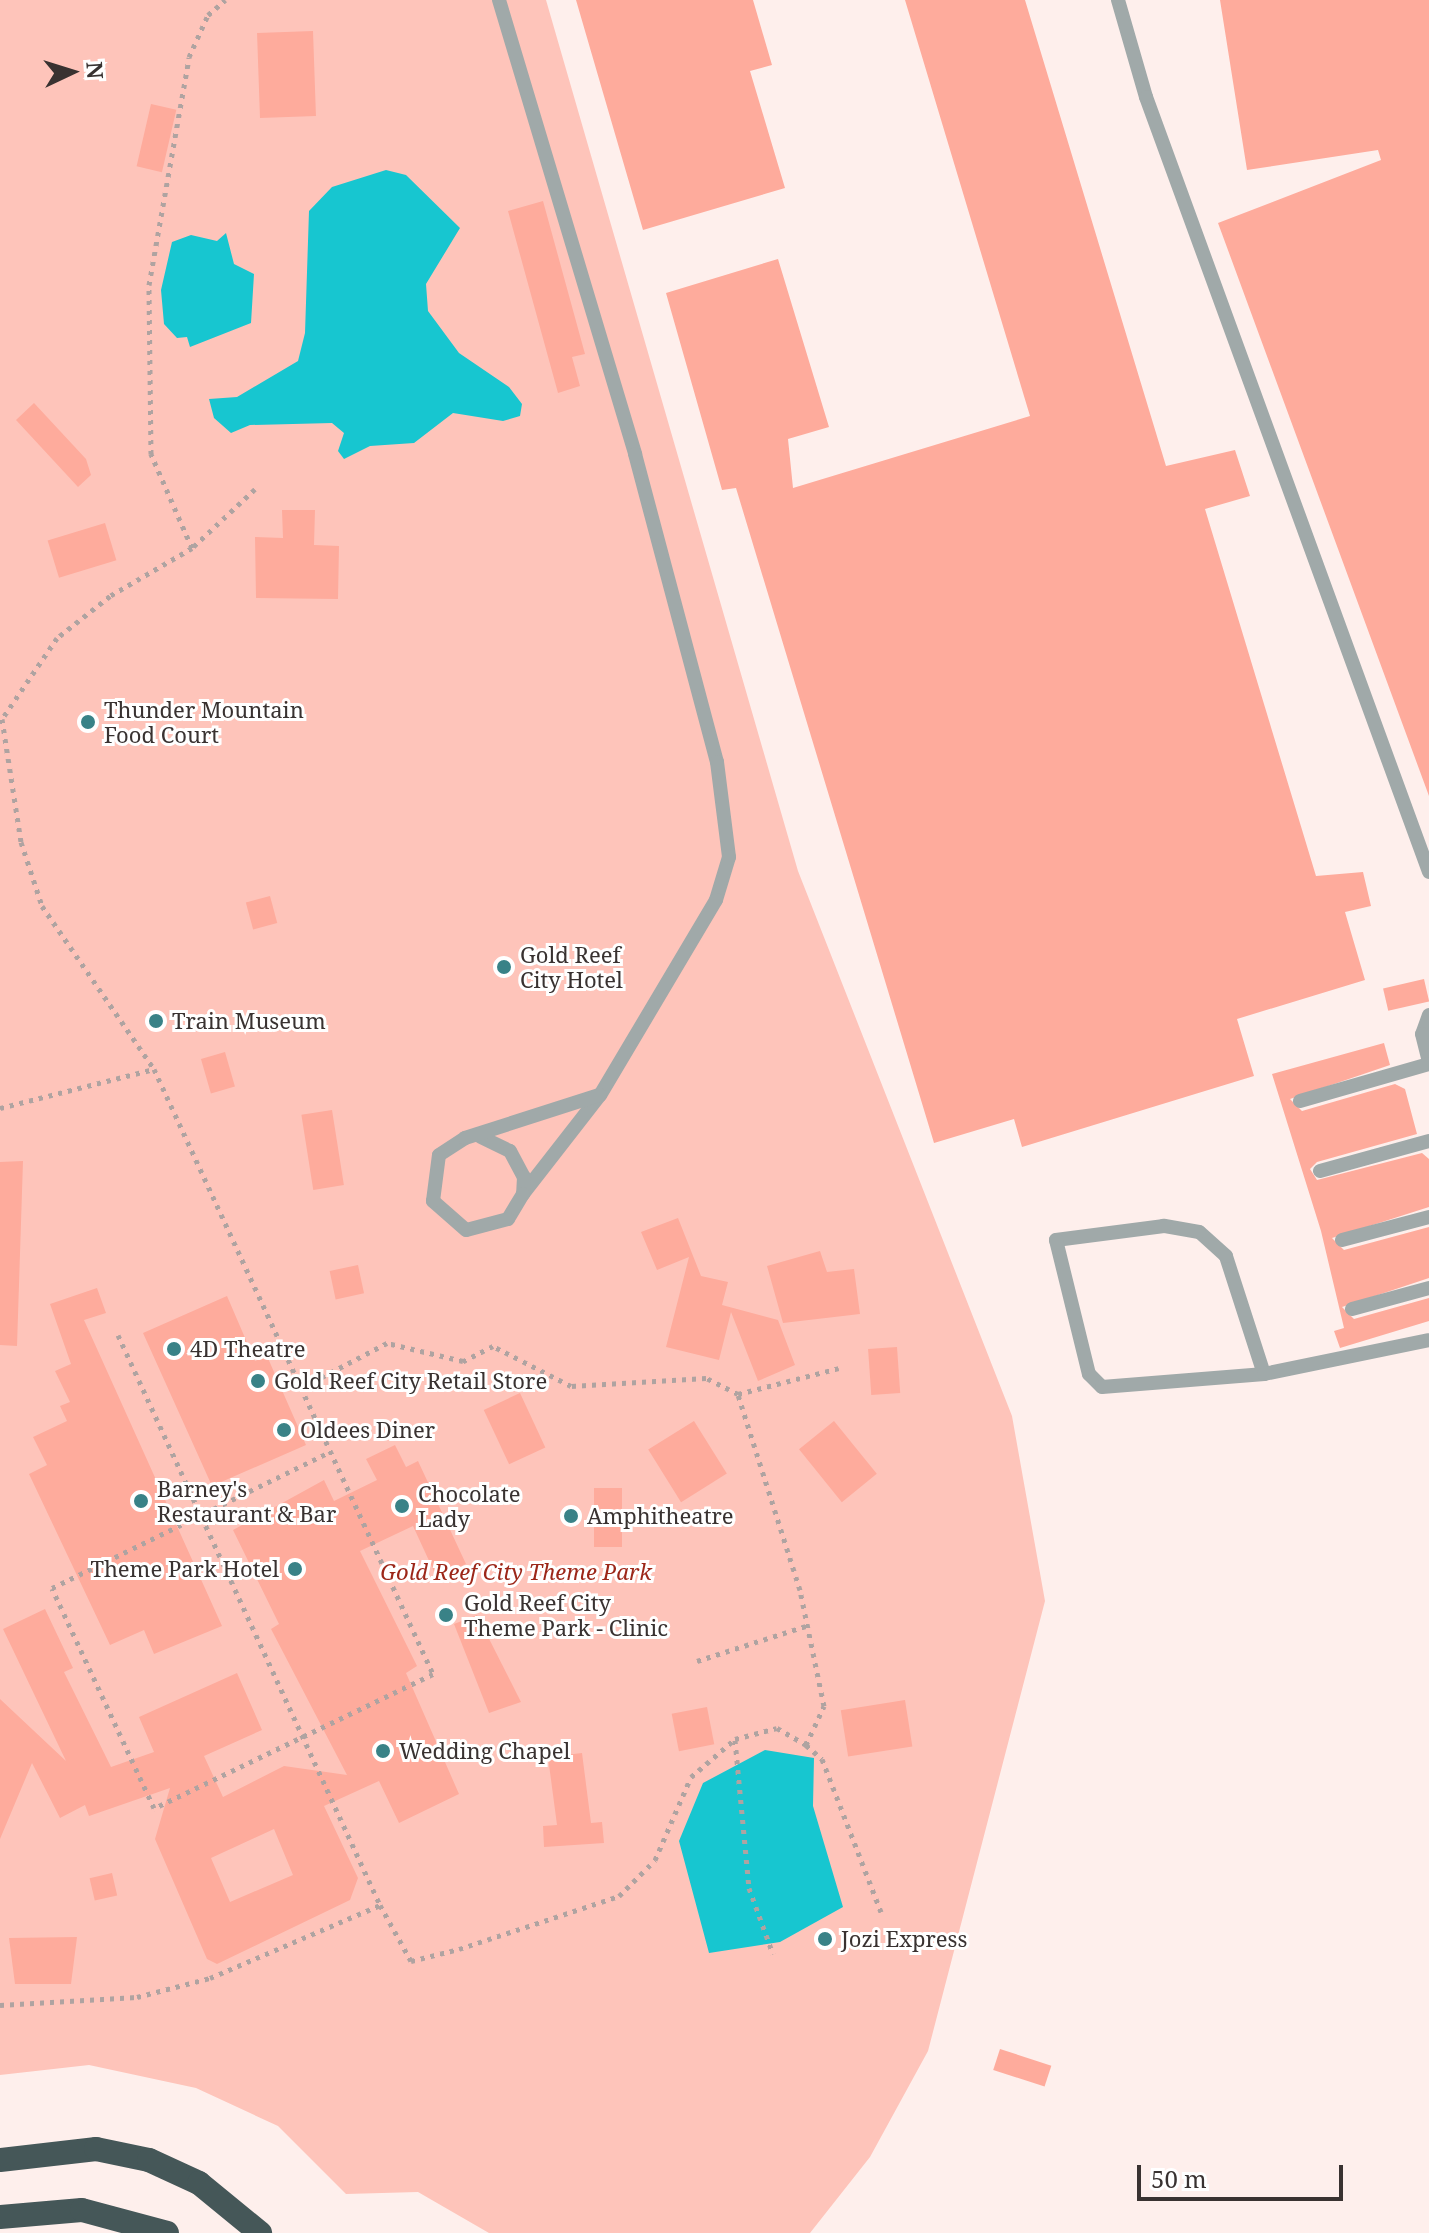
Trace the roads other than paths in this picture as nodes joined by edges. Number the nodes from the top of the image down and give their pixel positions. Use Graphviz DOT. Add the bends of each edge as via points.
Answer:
graph roads {
  1 [pos="499,0"];
  2 [pos="1118,0"];
  3 [pos="1429,872"];
  4 [pos="1429,1015"];
  5 [pos="1429,1063"];
  6 [pos="600,1095"];
  7 [pos="1300,1101"];
  8 [pos="481,1137"];
  9 [pos="1429,1141"];
  10 [pos="1320,1171"];
  11 [pos="523,1194"];
  12 [pos="1429,1217"];
  13 [pos="1342,1240"];
  14 [pos="1429,1288"];
  15 [pos="1352,1309"];
  16 [pos="1429,1340"];
  17 [pos="1264,1374"];
  18 [pos="0,2160"];
  19 [pos="0,2217"];
  20 [pos="167,2233"];
  21 [pos="260,2233"];
  1 -- 6 [label="lane" via="635,454 728,820 729,857 716,900"];
  2 -- 3 [label="lane" via="1146,97"];
  4 -- 5 [label="lane" via="1422,1034"];
  5 -- 7 [label="lane"];
  6 -- 8 [label="lane"];
  6 -- 11 [label="lane"];
  8 -- 11 [label="lane" via="510,1151 524,1177"];
  8 -- 11 [label="lane" via="451,1144 432,1169 441,1215 481,1231 508,1219"];
  9 -- 10 [label="lane"];
  12 -- 13 [label="lane"];
  14 -- 15 [label="lane"];
  16 -- 17 [label="lane"];
  17 -- 17 [label="lane" via="1226,1256 1199,1232 1164,1226 1056,1240 1094,1383"];
  18 -- 21 [label="highway" via="52,2149 149,2160 199,2183"];
  19 -- 20 [label="highway" via="82,2210"];
}
